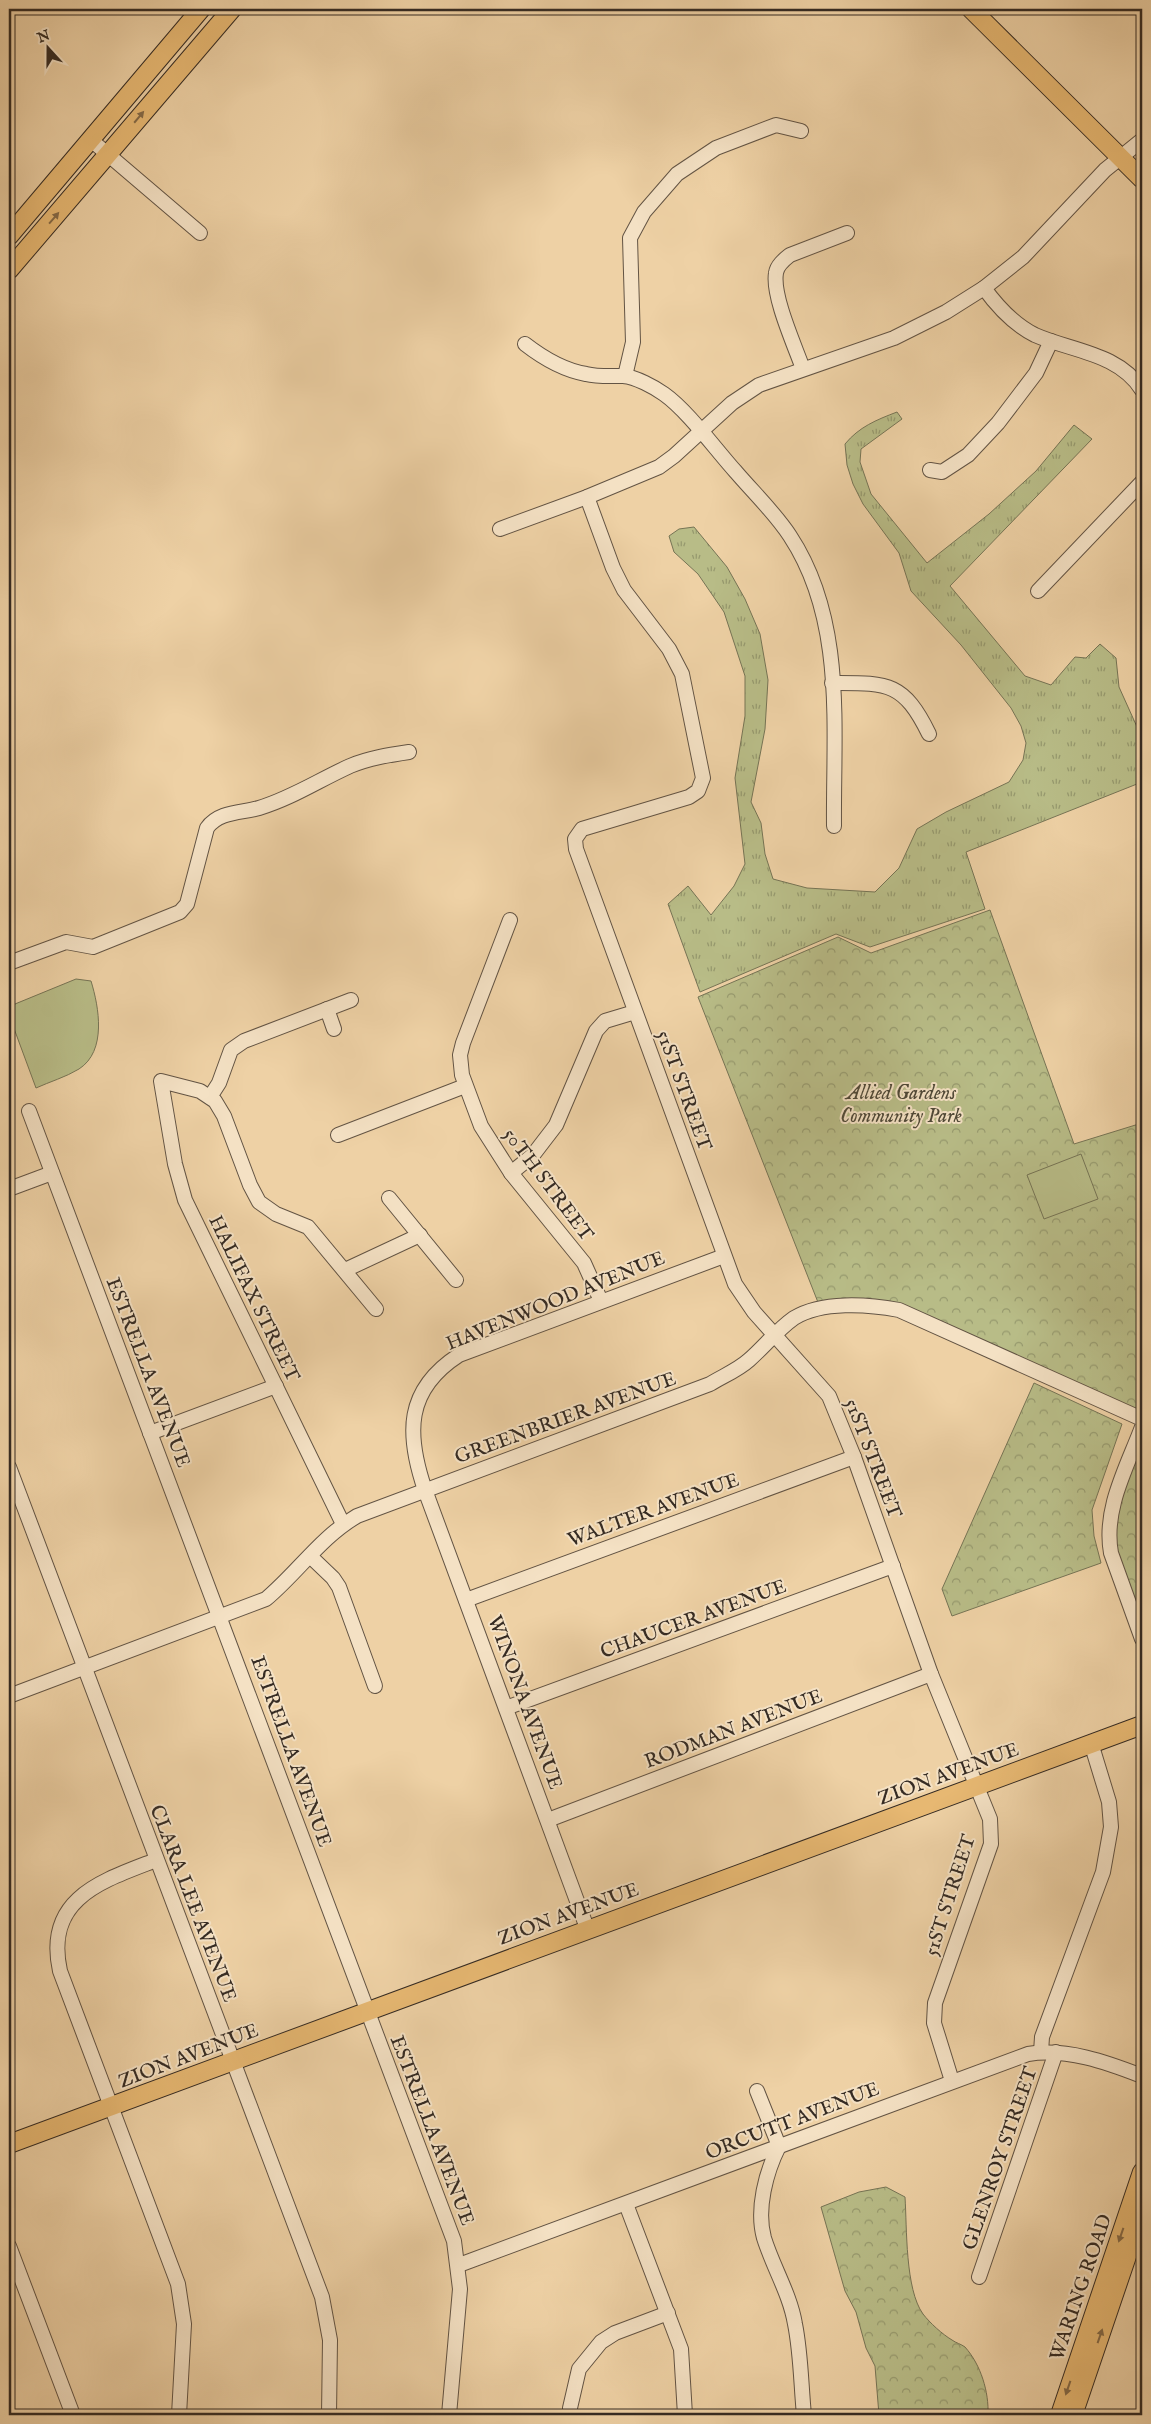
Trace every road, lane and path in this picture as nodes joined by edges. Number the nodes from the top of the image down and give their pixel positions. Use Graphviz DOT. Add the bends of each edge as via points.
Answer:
graph roads {
  1 [pos="201,9"];
  2 [pos="232,9"];
  3 [pos="971,9"];
  4 [pos="801,131"];
  5 [pos="91,140"];
  6 [pos="1142,140"];
  7 [pos="108,155"];
  8 [pos="1119,156"];
  9 [pos="1142,179"];
  10 [pos="200,233"];
  11 [pos="847,233"];
  12 [pos="9,236"];
  13 [pos="9,270"];
  14 [pos="984,288"];
  15 [pos="1052,341"];
  16 [pos="525,344"];
  17 [pos="803,369"];
  18 [pos="625,376"];
  19 [pos="1142,390"];
  20 [pos="701,432"];
  21 [pos="930,470"];
  22 [pos="1142,482"];
  23 [pos="587,497"];
  24 [pos="500,529"];
  25 [pos="1038,591"];
  26 [pos="832,683"];
  27 [pos="930,734"];
  28 [pos="410,752"];
  29 [pos="834,826"];
  30 [pos="510,920"];
  31 [pos="9,963"];
  32 [pos="351,1000"];
  33 [pos="327,1009"];
  34 [pos="635,1012"];
  35 [pos="334,1029"];
  36 [pos="465,1086"];
  37 [pos="210,1097"];
  38 [pos="29,1111"];
  39 [pos="338,1135"];
  40 [pos="52,1173"];
  41 [pos="511,1173"];
  42 [pos="9,1189"];
  43 [pos="389,1198"];
  44 [pos="420,1236"];
  45 [pos="724,1256"];
  46 [pos="345,1270"];
  47 [pos="456,1280"];
  48 [pos="601,1301"];
  49 [pos="376,1309"];
  50 [pos="774,1334"];
  51 [pos="276,1386"];
  52 [pos="1142,1419"];
  53 [pos="1142,1427"];
  54 [pos="150,1433"];
  55 [pos="854,1457"];
  56 [pos="9,1467"];
  57 [pos="425,1490"];
  58 [pos="343,1524"];
  59 [pos="310,1556"];
  60 [pos="893,1566"];
  61 [pos="466,1600"];
  62 [pos="220,1617"];
  63 [pos="1142,1639"];
  64 [pos="84,1668"];
  65 [pos="932,1674"];
  66 [pos="375,1686"];
  67 [pos="9,1696"];
  68 [pos="506,1708"];
  69 [pos="1142,1725"];
  70 [pos="1091,1743"];
  71 [pos="977,1785"];
  72 [pos="548,1820"];
  73 [pos="156,1860"];
  74 [pos="587,1928"];
  75 [pos="366,2011"];
  76 [pos="1041,2052"];
  77 [pos="1056,2052"];
  78 [pos="231,2061"];
  79 [pos="1142,2076"];
  80 [pos="952,2081"];
  81 [pos="758,2091"];
  82 [pos="110,2107"];
  83 [pos="9,2144"];
  84 [pos="780,2146"];
  85 [pos="1142,2172"];
  86 [pos="626,2204"];
  87 [pos="1142,2212"];
  88 [pos="9,2246"];
  89 [pos="459,2265"];
  90 [pos="979,2277"];
  91 [pos="668,2313"];
  92 [pos="73,2415"];
  93 [pos="179,2415"];
  94 [pos="329,2415"];
  95 [pos="449,2415"];
  96 [pos="570,2415"];
  97 [pos="686,2415"];
  98 [pos="804,2415"];
  99 [pos="1060,2415"];
  100 [pos="1073,2415"];
  1 -- 5 [label="main road"];
  7 -- 2 [label="main road, one-way"];
  3 -- 8 [label="main road"];
  4 -- 18 [label="street" via="776,125 716,148 665,186 644,212 630,238 633,342"];
  5 -- 7 [label="street"];
  5 -- 12 [label="main road"];
  6 -- 8 [label="street"];
  7 -- 10 [label="street"];
  13 -- 7 [label="main road, one-way"];
  8 -- 9 [label="main road"];
  8 -- 14 [label="street" via="1024,257"];
  11 -- 17 [label="street" via="790,255 776,272 779,300"];
  14 -- 15 [label="street" via="1005,314 1032,334"];
  14 -- 17 [label="street" via="946,312 894,338"];
  15 -- 19 [label="street" via="1099,356 1115,365"];
  15 -- 21 [label="street" via="1036,373 998,423 968,455 942,472"];
  16 -- 18 [label="street" via="572,371 598,376"];
  17 -- 20 [label="street" via="759,385 732,403"];
  18 -- 20 [label="street" via="665,394"];
  20 -- 23 [label="street" via="659,467"];
  20 -- 26 [label="street" via="789,534 804,560 827,629"];
  22 -- 25 [label="street"];
  23 -- 24 [label="street"];
  23 -- 34 [label="street, 51ST STREET" via="612,568 624,590 669,649 682,674 702,778 698,791 689,798 582,829 575,839"];
  26 -- 27 [label="street" via="875,683 896,690 915,707"];
  26 -- 29 [label="street"];
  28 -- 31 [label="street" via="350,766 312,787 211,822 188,904 180,912 93,947 66,942"];
  30 -- 36 [label="street, 50TH STREET" via="460,1055"];
  32 -- 33 [label="street"];
  33 -- 35 [label="street"];
  33 -- 37 [label="street" via="244,1041 231,1050 220,1083"];
  34 -- 41 [label="street" via="605,1021 596,1031 556,1125 533,1155"];
  34 -- 45 [label="street, 51ST STREET"];
  36 -- 39 [label="street"];
  36 -- 41 [label="street, 50TH STREET" via="480,1126"];
  37 -- 46 [label="street" via="224,1116 259,1202 276,1214 308,1226"];
  37 -- 51 [label="street, HALIFAX STREET" via="200,1091 161,1081 174,1164 185,1200"];
  38 -- 40 [label="street, ESTRELLA AVENUE"];
  40 -- 42 [label="street"];
  40 -- 54 [label="street, ESTRELLA AVENUE"];
  41 -- 48 [label="street, 50TH STREET" via="584,1262"];
  43 -- 44 [label="street"];
  44 -- 46 [label="street"];
  44 -- 47 [label="street"];
  45 -- 48 [label="street, HAVENWOOD AVENUE"];
  45 -- 50 [label="street, 51ST STREET" via="735,1284"];
  46 -- 49 [label="street"];
  48 -- 57 [label="street, HAVENWOOD AVENUE" via="459,1355 440,1369 420,1398 413,1420 413,1452"];
  50 -- 52 [label="street, GREENBRIER AVENUE" via="810,1311 834,1306 872,1305 899,1310"];
  50 -- 55 [label="street, 51ST STREET" via="829,1396"];
  50 -- 57 [label="street, GREENBRIER AVENUE" via="749,1360 710,1384"];
  51 -- 54 [label="street"];
  51 -- 58 [label="street, HALIFAX STREET"];
  53 -- 63 [label="street" via="1112,1504 1109,1540"];
  54 -- 62 [label="street, ESTRELLA AVENUE"];
  55 -- 60 [label="street, 51ST STREET"];
  55 -- 61 [label="street, WALTER AVENUE"];
  56 -- 64 [label="street, CLARA LEE AVENUE"];
  57 -- 58 [label="street, GREENBRIER AVENUE"];
  57 -- 61 [label="street, WINONA AVENUE"];
  58 -- 59 [label="street, GREENBRIER AVENUE"];
  59 -- 62 [label="street, GREENBRIER AVENUE" via="283,1586 266,1599"];
  59 -- 66 [label="street" via="339,1588"];
  60 -- 65 [label="street, 51ST STREET"];
  60 -- 68 [label="street, CHAUCER AVENUE"];
  61 -- 68 [label="street, WINONA AVENUE"];
  62 -- 64 [label="street, GREENBRIER AVENUE"];
  62 -- 75 [label="street, ESTRELLA AVENUE"];
  64 -- 67 [label="street, GREENBRIER AVENUE"];
  64 -- 73 [label="street, CLARA LEE AVENUE"];
  65 -- 71 [label="street, 51ST STREET"];
  65 -- 72 [label="street, RODMAN AVENUE"];
  68 -- 72 [label="street, WINONA AVENUE"];
  69 -- 70 [label="main road, ZION AVENUE"];
  70 -- 71 [label="main road, ZION AVENUE"];
  70 -- 76 [label="street, GLENROY STREET" via="1109,1802 1111,1827 1103,1872 1042,2037"];
  71 -- 74 [label="main road, ZION AVENUE"];
  71 -- 80 [label="street, 51ST STREET" via="990,1819 991,1844 935,2003 934,2023"];
  72 -- 74 [label="street, WINONA AVENUE"];
  73 -- 78 [label="street, CLARA LEE AVENUE"];
  73 -- 82 [label="street" via="86,1890 67,1912 57,1941 60,1971"];
  74 -- 75 [label="main road, ZION AVENUE"];
  75 -- 78 [label="main road, ZION AVENUE"];
  75 -- 89 [label="street, ESTRELLA AVENUE" via="454,2241"];
  76 -- 77 [label="street, ORCUTT AVENUE"];
  76 -- 80 [label="street, ORCUTT AVENUE"];
  77 -- 79 [label="street, ORCUTT AVENUE" via="1100,2061"];
  77 -- 90 [label="street, GLENROY STREET"];
  78 -- 82 [label="main road, ZION AVENUE"];
  78 -- 94 [label="street, CLARA LEE AVENUE" via="322,2298 330,2349"];
  80 -- 84 [label="street, ORCUTT AVENUE"];
  81 -- 84 [label="street"];
  82 -- 83 [label="main road, ZION AVENUE"];
  82 -- 93 [label="street" via="178,2284 184,2324"];
  84 -- 86 [label="street, ORCUTT AVENUE"];
  84 -- 98 [label="street" via="764,2182 762,2222 796,2325"];
  85 -- 99 [label="main road, WARING ROAD, one-way"];
  86 -- 89 [label="street, ORCUTT AVENUE"];
  86 -- 91 [label="street"];
  100 -- 87 [label="main road, WARING ROAD, one-way"];
  88 -- 92 [label="street"];
  89 -- 95 [label="street, ESTRELLA AVENUE" via="460,2289"];
  91 -- 96 [label="street" via="615,2333 602,2342 579,2369"];
  91 -- 97 [label="street" via="681,2350"];
}
